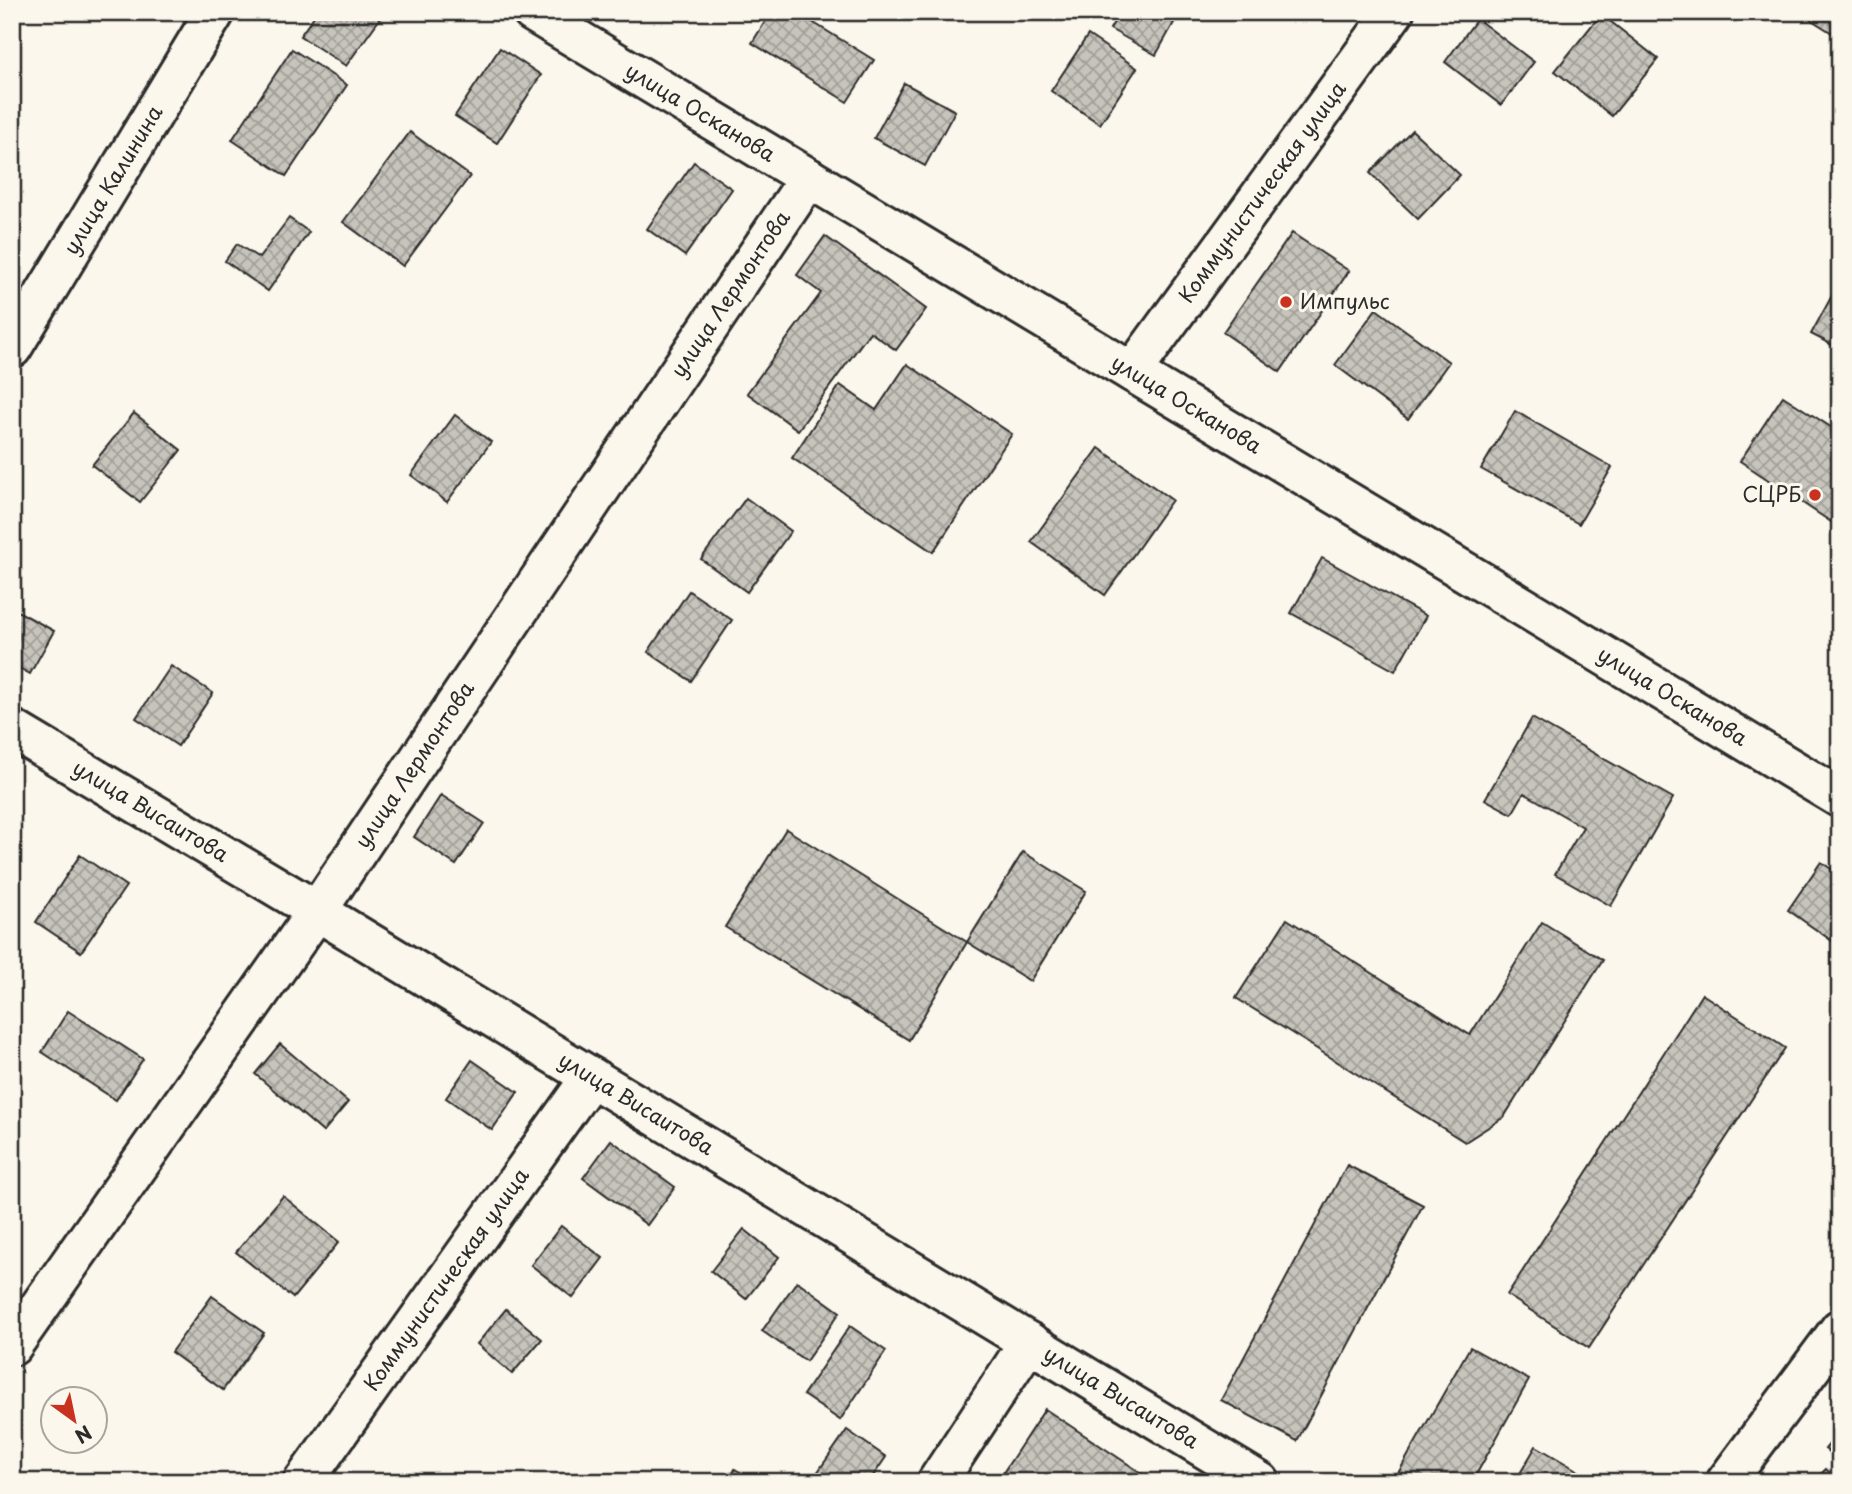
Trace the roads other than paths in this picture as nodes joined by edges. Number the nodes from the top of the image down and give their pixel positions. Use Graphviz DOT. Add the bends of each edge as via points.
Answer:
graph roads {
  1 [pos="215,12"];
  2 [pos="532,12"];
  3 [pos="1394,12"];
  4 [pos="808,178"];
  5 [pos="12,348"];
  6 [pos="1132,372"];
  7 [pos="12,729"];
  8 [pos="1840,799"];
  9 [pos="317,911"];
  10 [pos="591,1077"];
  11 [pos="1840,1329"];
  12 [pos="1029,1342"];
  13 [pos="12,1346"];
  14 [pos="303,1482"];
  15 [pos="937,1482"];
  16 [pos="1259,1482"];
  17 [pos="1726,1482"];
  1 -- 5 [label="street, улица Калинина"];
  2 -- 4 [label="street, улица Осканова"];
  3 -- 6 [label="street, Коммунистическая улица"];
  4 -- 6 [label="street, улица Осканова"];
  4 -- 9 [label="street, улица Лермонтова"];
  6 -- 8 [label="street, улица Осканова"];
  7 -- 9 [label="street, улица Висаитова"];
  9 -- 10 [label="street, улица Висаитова"];
  9 -- 13 [label="street, улица Лермонтова"];
  10 -- 12 [label="street, улица Висаитова"];
  10 -- 14 [label="street, Коммунистическая улица"];
  11 -- 17 [label="street"];
  12 -- 15 [label="street"];
  12 -- 16 [label="street, улица Висаитова"];
}
